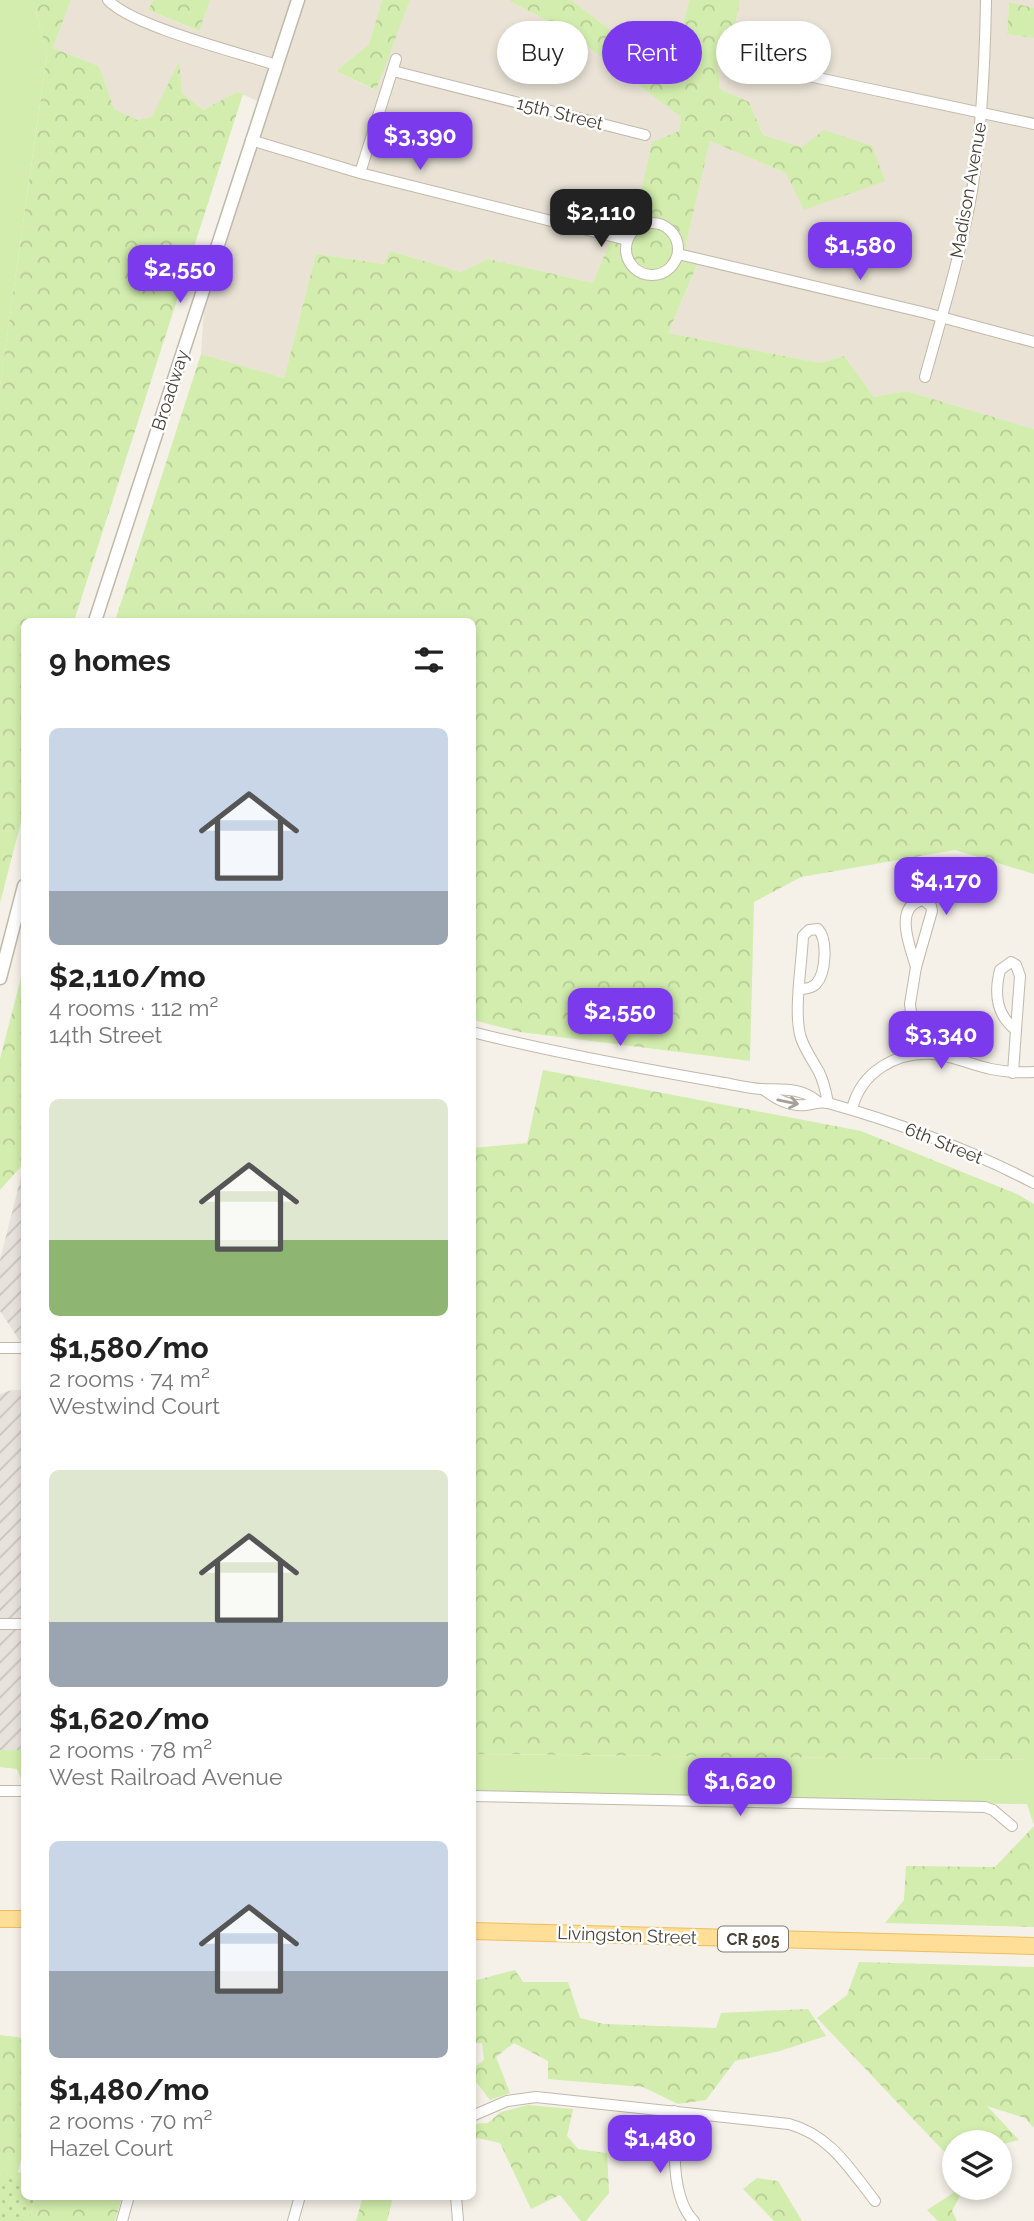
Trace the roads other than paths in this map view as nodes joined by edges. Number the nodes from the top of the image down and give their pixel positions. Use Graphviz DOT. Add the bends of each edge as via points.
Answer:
graph roads {
  1 [pos="108,0"];
  2 [pos="298,0"];
  3 [pos="986,0"];
  4 [pos="396,59"];
  5 [pos="276,65"];
  6 [pos="393,71"];
  7 [pos="831,81"];
  8 [pos="982,113"];
  9 [pos="1034,124"];
  10 [pos="645,135"];
  11 [pos="251,141"];
  12 [pos="360,173"];
  13 [pos="627,240"];
  14 [pos="678,254"];
  15 [pos="941,317"];
  16 [pos="1034,342"];
  17 [pos="925,377"];
  18 [pos="96,618"];
  19 [pos="21,902"];
  20 [pos="916,968"];
  21 [pos="0,978"];
  22 [pos="800,989"];
  23 [pos="1016,1030"];
  24 [pos="476,1033"];
  25 [pos="916,1054"];
  26 [pos="1034,1072"];
  27 [pos="1013,1073"];
  28 [pos="828,1103"];
  29 [pos="852,1110"];
  30 [pos="1034,1183"];
  31 [pos="0,1348"];
  32 [pos="21,1348"];
  33 [pos="0,1624"];
  34 [pos="21,1624"];
  35 [pos="0,1791"];
  36 [pos="21,1791"];
  37 [pos="476,1796"];
  38 [pos="1012,1826"];
  39 [pos="0,1919"];
  40 [pos="21,1919"];
  41 [pos="476,1931"];
  42 [pos="1034,1946"];
  43 [pos="674,2111"];
  44 [pos="476,2114"];
  45 [pos="128,2200"];
  46 [pos="299,2200"];
  47 [pos="456,2200"];
  48 [pos="875,2201"];
  49 [pos="122,2221"];
  50 [pos="293,2221"];
  51 [pos="458,2221"];
  52 [pos="694,2221"];
  1 -- 5 [label="street" via="146,22"];
  2 -- 5 [label="street, Broadway"];
  3 -- 8 [label="street, Madison Avenue"];
  4 -- 6 [label="street"];
  5 -- 11 [label="street, Broadway"];
  6 -- 10 [label="street, 15th Street"];
  6 -- 12 [label="street"];
  7 -- 8 [label="street"];
  8 -- 9 [label="street"];
  8 -- 15 [label="street, Madison Avenue" via="966,221"];
  11 -- 12 [label="street"];
  11 -- 18 [label="street, Broadway"];
  12 -- 13 [label="street"];
  13 -- 14 [label="street" via="638,226 655,222 671,230"];
  13 -- 14 [label="street" via="627,257 645,274 669,269"];
  14 -- 15 [label="street"];
  15 -- 16 [label="street"];
  15 -- 17 [label="street, Madison Avenue"];
  19 -- 21 [label="street"];
  20 -- 20 [label="street" via="932,911 923,900 914,903 905,923"];
  20 -- 25 [label="street" via="910,1004"];
  22 -- 22 [label="street" via="803,936 818,929 824,944 821,976 812,987"];
  22 -- 28 [label="street" via="800,1031 821,1075"];
  23 -- 23 [label="street" via="1020,976 1011,962 1000,970 998,1000 1002,1016"];
  23 -- 27 [label="street"];
  24 -- 28 [label="street, 6th Street" via="763,1089 779,1088"];
  25 -- 27 [label="street"];
  25 -- 29 [label="street" via="890,1062 869,1077"];
  26 -- 27 [label="street"];
  28 -- 29 [label="street, 6th Street"];
  29 -- 30 [label="street, 6th Street" via="950,1143"];
  31 -- 32 [label="street"];
  33 -- 34 [label="street"];
  35 -- 36 [label="street"];
  37 -- 38 [label="street" via="985,1807"];
  39 -- 40 [label="main road"];
  41 -- 42 [label="main road, Livingston Street / CR 505"];
  43 -- 44 [label="street" via="536,2097 508,2101"];
  43 -- 48 [label="street" via="802,2127 834,2149"];
  43 -- 52 [label="street" via="676,2175"];
  45 -- 49 [label="street"];
  46 -- 50 [label="street"];
  47 -- 51 [label="street"];
}
